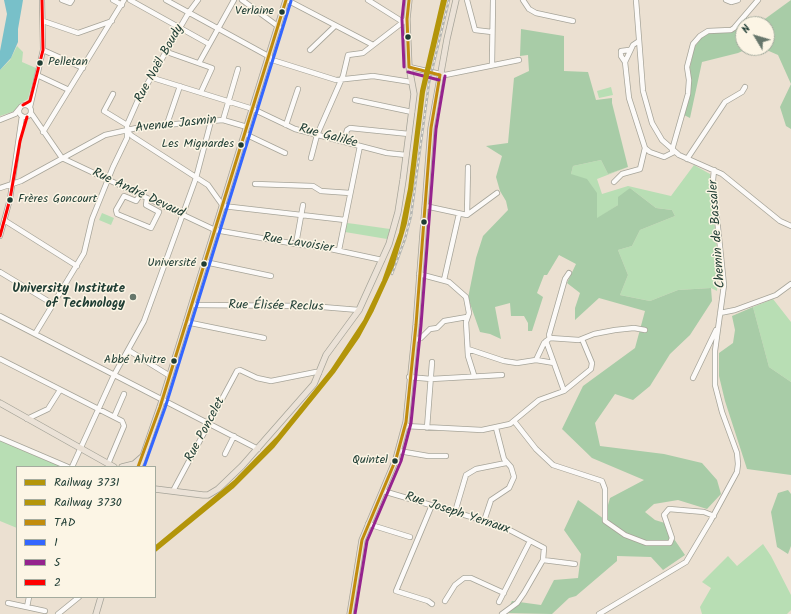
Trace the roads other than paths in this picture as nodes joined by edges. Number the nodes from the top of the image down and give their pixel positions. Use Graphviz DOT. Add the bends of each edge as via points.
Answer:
graph roads {
  1 [pos="42,0"];
  2 [pos="62,0"];
  3 [pos="72,0"];
  4 [pos="113,0"];
  5 [pos="124,0"];
  6 [pos="130,0"];
  7 [pos="166,0"];
  8 [pos="198,0"];
  9 [pos="234,0"];
  10 [pos="242,0"];
  11 [pos="287,0"];
  12 [pos="368,0"];
  13 [pos="409,0"];
  14 [pos="456,0"];
  15 [pos="467,0"];
  16 [pos="492,0"];
  17 [pos="523,0"];
  18 [pos="636,0"];
  19 [pos="726,0"];
  20 [pos="738,0"];
  21 [pos="758,0"];
  22 [pos="122,5"];
  23 [pos="189,12"];
  24 [pos="405,20"];
  25 [pos="43,21"];
  26 [pos="112,21"];
  27 [pos="573,21"];
  28 [pos="335,26"];
  29 [pos="180,28"];
  30 [pos="218,28"];
  31 [pos="278,28"];
  32 [pos="492,32"];
  33 [pos="639,41"];
  34 [pos="209,44"];
  35 [pos="373,45"];
  36 [pos="43,50"];
  37 [pos="310,50"];
  38 [pos="167,52"];
  39 [pos="269,58"];
  40 [pos="519,60"];
  41 [pos="199,63"];
  42 [pos="492,65"];
  43 [pos="409,67"];
  44 [pos="83,68"];
  45 [pos="238,69"];
  46 [pos="440,75"];
  47 [pos="37,76"];
  48 [pos="153,78"];
  49 [pos="340,81"];
  50 [pos="36,82"];
  51 [pos="411,82"];
  52 [pos="180,86"];
  53 [pos="744,87"];
  54 [pos="298,89"];
  55 [pos="69,90"];
  56 [pos="200,92"];
  57 [pos="113,94"];
  58 [pos="355,100"];
  59 [pos="229,101"];
  60 [pos="21,107"];
  61 [pos="30,108"];
  62 [pos="253,109"];
  63 [pos="412,112"];
  64 [pos="21,115"];
  65 [pos="29,115"];
  66 [pos="223,120"];
  67 [pos="211,121"];
  68 [pos="167,124"];
  69 [pos="128,125"];
  70 [pos="286,125"];
  71 [pos="247,127"];
  72 [pos="127,130"];
  73 [pos="43,132"];
  74 [pos="245,134"];
  75 [pos="317,134"];
  76 [pos="409,134"];
  77 [pos="20,141"];
  78 [pos="344,141"];
  79 [pos="360,146"];
  80 [pos="645,148"];
  81 [pos="673,151"];
  82 [pos="285,153"];
  83 [pos="406,155"];
  84 [pos="62,158"];
  85 [pos="311,158"];
  86 [pos="687,159"];
  87 [pos="468,167"];
  88 [pos="714,170"];
  89 [pos="196,178"];
  90 [pos="108,180"];
  91 [pos="614,182"];
  92 [pos="255,184"];
  93 [pos="11,185"];
  94 [pos="0,188"];
  95 [pos="350,193"];
  96 [pos="497,193"];
  97 [pos="140,195"];
  98 [pos="147,198"];
  99 [pos="303,205"];
  100 [pos="223,206"];
  101 [pos="425,206"];
  102 [pos="459,214"];
  103 [pos="183,215"];
  104 [pos="302,215"];
  105 [pos="467,215"];
  106 [pos="4,220"];
  107 [pos="345,220"];
  108 [pos="791,226"];
  109 [pos="215,230"];
  110 [pos="0,236"];
  111 [pos="296,244"];
  112 [pos="339,250"];
  113 [pos="382,260"];
  114 [pos="205,262"];
  115 [pos="76,266"];
  116 [pos="0,272"];
  117 [pos="569,273"];
  118 [pos="420,274"];
  119 [pos="271,276"];
  120 [pos="444,280"];
  121 [pos="791,284"];
  122 [pos="53,304"];
  123 [pos="192,304"];
  124 [pos="359,310"];
  125 [pos="720,313"];
  126 [pos="0,316"];
  127 [pos="468,317"];
  128 [pos="186,322"];
  129 [pos="719,325"];
  130 [pos="645,330"];
  131 [pos="35,334"];
  132 [pos="264,338"];
  133 [pos="548,339"];
  134 [pos="582,339"];
  135 [pos="415,340"];
  136 [pos="468,349"];
  137 [pos="128,350"];
  138 [pos="0,359"];
  139 [pos="536,360"];
  140 [pos="432,362"];
  141 [pos="554,363"];
  142 [pos="319,373"];
  143 [pos="114,374"];
  144 [pos="474,375"];
  145 [pos="502,375"];
  146 [pos="170,376"];
  147 [pos="409,377"];
  148 [pos="693,378"];
  149 [pos="430,379"];
  150 [pos="60,390"];
  151 [pos="564,391"];
  152 [pos="124,394"];
  153 [pos="162,399"];
  154 [pos="0,403"];
  155 [pos="160,407"];
  156 [pos="98,410"];
  157 [pos="38,415"];
  158 [pos="114,417"];
  159 [pos="31,421"];
  160 [pos="514,421"];
  161 [pos="210,423"];
  162 [pos="405,426"];
  163 [pos="427,428"];
  164 [pos="496,428"];
  165 [pos="234,436"];
  166 [pos="0,438"];
  167 [pos="80,448"];
  168 [pos="258,449"];
  169 [pos="399,450"];
  170 [pos="225,454"];
  171 [pos="144,455"];
  172 [pos="446,456"];
  173 [pos="506,462"];
  174 [pos="108,464"];
  175 [pos="66,466"];
  176 [pos="72,466"];
  177 [pos="112,466"];
  178 [pos="126,466"];
  179 [pos="138,466"];
  180 [pos="144,466"];
  181 [pos="156,489"];
  182 [pos="173,491"];
  183 [pos="382,491"];
  184 [pos="432,505"];
  185 [pos="455,512"];
  186 [pos="714,516"];
  187 [pos="484,521"];
  188 [pos="368,524"];
  189 [pos="410,537"];
  190 [pos="530,541"];
  191 [pos="543,560"];
  192 [pos="575,564"];
  193 [pos="504,593"];
  194 [pos="29,598"];
  195 [pos="79,598"];
  196 [pos="101,598"];
  197 [pos="446,601"];
  198 [pos="499,602"];
  199 [pos="8,603"];
  200 [pos="432,604"];
  201 [pos="27,607"];
  202 [pos="45,611"];
  203 [pos="58,614"];
  204 [pos="96,614"];
  205 [pos="350,614"];
  206 [pos="502,614"];
  207 [pos="599,614"];
  1 -- 25 [label="street"];
  2 -- 3 [label="street" via="70,3"];
  4 -- 22 [label="street"];
  5 -- 22 [label="street"];
  6 -- 29 [label="street"];
  7 -- 23 [label="street"];
  8 -- 23 [label="street, Rue Noël Boudy"];
  9 -- 30 [label="street"];
  10 -- 31 [label="street"];
  11 -- 28 [label="street"];
  11 -- 31 [label="main road"];
  12 -- 24 [label="street"];
  13 -- 24 [label="main road"];
  14 -- 46 [label="main road"];
  15 -- 32 [label="street" via="475,30"];
  16 -- 32 [label="street"];
  17 -- 27 [label="street" via="529,9 536,13"];
  18 -- 33 [label="street"];
  19 -- 20 [label="street"];
  21 -- 81 [label="street" via="734,28 708,31 693,44 687,67 688,94"];
  22 -- 26 [label="street"];
  23 -- 29 [label="street, Rue Noël Boudy"];
  23 -- 30 [label="street"];
  24 -- 35 [label="street"];
  24 -- 43 [label="main road"];
  25 -- 26 [label="street" via="78,33"];
  25 -- 36 [label="street"];
  26 -- 44 [label="street"];
  28 -- 35 [label="street"];
  28 -- 37 [label="street"];
  29 -- 34 [label="street"];
  29 -- 38 [label="street, Rue Noël Boudy"];
  30 -- 34 [label="street"];
  30 -- 39 [label="street"];
  31 -- 39 [label="main road"];
  32 -- 42 [label="street"];
  33 -- 80 [label="street" via="632,45 625,62 629,98"];
  33 -- 81 [label="street" via="646,100 656,132"];
  34 -- 41 [label="street"];
  35 -- 49 [label="street" via="363,53 348,55"];
  36 -- 44 [label="street"];
  36 -- 47 [label="street"];
  38 -- 41 [label="street"];
  38 -- 48 [label="street, Rue Noël Boudy"];
  39 -- 49 [label="street"];
  39 -- 62 [label="main road"];
  40 -- 42 [label="street"];
  41 -- 56 [label="street" via="212,68"];
  42 -- 46 [label="street"];
  43 -- 46 [label="street"];
  43 -- 51 [label="main road"];
  44 -- 55 [label="street"];
  45 -- 59 [label="street"];
  46 -- 101 [label="main road"];
  47 -- 50 [label="street"];
  47 -- 55 [label="street"];
  48 -- 52 [label="street, Rue Galilée"];
  48 -- 69 [label="street, Rue Noël Boudy" via="138,100"];
  49 -- 51 [label="street" via="373,76"];
  49 -- 75 [label="street"];
  50 -- 60 [label="street" via="30,100"];
  50 -- 61 [label="street"];
  51 -- 63 [label="main road" via="414,94"];
  52 -- 56 [label="street, Rue Galilée"];
  52 -- 68 [label="street"];
  53 -- 86 [label="street" via="742,92 725,102"];
  54 -- 70 [label="street"];
  55 -- 73 [label="street"];
  56 -- 59 [label="street, Rue Galilée"];
  57 -- 69 [label="street" via="104,111"];
  58 -- 63 [label="street"];
  59 -- 62 [label="street, Rue Galilée"];
  59 -- 66 [label="street"];
  60 -- 61 [label="street"];
  60 -- 64 [label="street"];
  60 -- 64 [label="street" via="14,114 0,120"];
  61 -- 65 [label="street"];
  62 -- 70 [label="street, Rue Galilée"];
  62 -- 71 [label="main road"];
  63 -- 76 [label="main road"];
  64 -- 65 [label="street"];
  64 -- 77 [label="street"];
  65 -- 73 [label="street"];
  65 -- 77 [label="street"];
  66 -- 67 [label="street, Avenue Jasmin"];
  66 -- 71 [label="street, Avenue Jasmin"];
  67 -- 68 [label="street, Avenue Jasmin"];
  67 -- 89 [label="street"];
  68 -- 72 [label="street, Avenue Jasmin"];
  69 -- 72 [label="street, Rue Noël Boudy"];
  70 -- 75 [label="street, Rue Galilée"];
  71 -- 74 [label="main road"];
  72 -- 84 [label="street, Avenue Jasmin" via="99,137"];
  72 -- 89 [label="street" via="132,136"];
  72 -- 90 [label="street, Rue Noël Boudy" via="127,138"];
  73 -- 84 [label="street"];
  74 -- 82 [label="street"];
  74 -- 100 [label="main road"];
  75 -- 78 [label="street, Rue Galilée"];
  75 -- 85 [label="street"];
  76 -- 78 [label="street" via="350,128"];
  76 -- 83 [label="main road"];
  77 -- 93 [label="street"];
  78 -- 79 [label="street, Rue Galilée"];
  79 -- 83 [label="street, Rue Galilée"];
  79 -- 95 [label="street"];
  80 -- 81 [label="street" via="664,157"];
  80 -- 91 [label="street" via="640,169 622,174"];
  81 -- 86 [label="street"];
  83 -- 113 [label="main road" via="398,212"];
  84 -- 90 [label="street, Rue André Devaud"];
  84 -- 93 [label="street, Avenue Jasmin"];
  86 -- 88 [label="street"];
  87 -- 105 [label="street"];
  88 -- 108 [label="street" via="780,221"];
  88 -- 125 [label="street, Chemin de Bassaler" via="724,285"];
  89 -- 100 [label="street" via="208,185"];
  89 -- 103 [label="street"];
  90 -- 97 [label="street, Rue André Devaud"];
  90 -- 115 [label="street, Rue Noël Boudy" via="92,219 84,253"];
  92 -- 95 [label="street" via="313,186 321,191"];
  93 -- 94 [label="street, Avenue Jasmin"];
  93 -- 106 [label="street"];
  95 -- 107 [label="street"];
  96 -- 105 [label="street"];
  97 -- 98 [label="street, Rue André Devaud"];
  97 -- 98 [label="street" via="136,200 122,197 116,210 117,214 152,228 159,212 146,205"];
  98 -- 103 [label="street, Rue André Devaud"];
  99 -- 104 [label="street"];
  100 -- 104 [label="street"];
  100 -- 109 [label="main road"];
  101 -- 102 [label="street"];
  101 -- 118 [label="main road"];
  102 -- 105 [label="street"];
  102 -- 120 [label="street"];
  103 -- 109 [label="street, Rue André Devaud"];
  103 -- 137 [label="street" via="144,321"];
  104 -- 107 [label="street"];
  104 -- 111 [label="street"];
  106 -- 110 [label="street"];
  106 -- 115 [label="street"];
  107 -- 112 [label="street"];
  109 -- 111 [label="street, Rue Lavoisier"];
  109 -- 114 [label="main road"];
  111 -- 112 [label="street, Rue Lavoisier"];
  112 -- 113 [label="street, Rue Lavoisier"];
  113 -- 124 [label="main road"];
  114 -- 119 [label="street"];
  114 -- 123 [label="main road"];
  115 -- 122 [label="street, Rue Noël Boudy"];
  116 -- 122 [label="street"];
  117 -- 133 [label="street"];
  118 -- 120 [label="street"];
  118 -- 135 [label="main road"];
  120 -- 127 [label="street" via="464,295"];
  121 -- 125 [label="street" via="769,298"];
  122 -- 131 [label="street, Rue Noël Boudy"];
  123 -- 124 [label="street, Rue Élisée Reclus" via="310,306"];
  123 -- 128 [label="main road"];
  124 -- 142 [label="main road" via="326,355"];
  125 -- 129 [label="street, Chemin de Bassaler"];
  126 -- 131 [label="street"];
  127 -- 135 [label="street" via="444,321 437,328 430,329"];
  127 -- 136 [label="street"];
  128 -- 132 [label="street"];
  128 -- 146 [label="main road"];
  129 -- 148 [label="street"];
  129 -- 186 [label="street, Chemin de Bassaler" via="714,365 715,385 737,453 738,464"];
  130 -- 134 [label="street" via="634,328 594,334"];
  131 -- 143 [label="street"];
  133 -- 134 [label="street"];
  133 -- 139 [label="street"];
  133 -- 141 [label="street"];
  134 -- 151 [label="street" via="592,365 586,374"];
  135 -- 147 [label="main road"];
  136 -- 139 [label="street" via="504,361 517,363"];
  136 -- 144 [label="street" via="468,359"];
  137 -- 143 [label="street"];
  137 -- 146 [label="street"];
  138 -- 150 [label="street"];
  139 -- 141 [label="street"];
  140 -- 149 [label="street"];
  141 -- 151 [label="street"];
  142 -- 161 [label="street, Rue Poncelet" via="271,381 237,371"];
  142 -- 168 [label="main road" via="314,384"];
  143 -- 153 [label="street"];
  143 -- 156 [label="street"];
  144 -- 145 [label="street"];
  144 -- 149 [label="street"];
  146 -- 153 [label="main road"];
  147 -- 149 [label="street"];
  147 -- 162 [label="main road"];
  149 -- 163 [label="street"];
  150 -- 156 [label="street"];
  150 -- 157 [label="street" via="48,409"];
  151 -- 160 [label="street" via="539,400"];
  152 -- 158 [label="street"];
  153 -- 155 [label="main road"];
  153 -- 161 [label="street"];
  154 -- 159 [label="main road"];
  155 -- 171 [label="main road"];
  155 -- 180 [label="main road"];
  156 -- 158 [label="street"];
  156 -- 167 [label="street"];
  157 -- 159 [label="street"];
  157 -- 159 [label="street"];
  158 -- 174 [label="street" via="122,421 124,426"];
  159 -- 167 [label="main road"];
  160 -- 164 [label="street"];
  160 -- 186 [label="street" via="536,449 554,465 602,481 605,489 605,521 625,535 646,543 661,544 672,541 664,515 669,509 704,512"];
  161 -- 165 [label="street"];
  161 -- 182 [label="street, Rue Poncelet"];
  162 -- 163 [label="street"];
  162 -- 169 [label="main road"];
  163 -- 164 [label="street"];
  164 -- 173 [label="street"];
  165 -- 168 [label="street"];
  165 -- 170 [label="street"];
  166 -- 175 [label="street"];
  167 -- 174 [label="main road"];
  167 -- 176 [label="street"];
  168 -- 182 [label="main road" via="208,495"];
  169 -- 172 [label="street" via="428,456"];
  169 -- 183 [label="main road"];
  171 -- 178 [label="main road" via="134,464"];
  171 -- 179 [label="main road"];
  173 -- 185 [label="street" via="476,469 466,475"];
  173 -- 187 [label="street" via="513,473 512,483 492,500"];
  174 -- 177 [label="main road"];
  181 -- 182 [label="main road"];
  183 -- 184 [label="street, Rue Joseph Yernaux"];
  183 -- 188 [label="main road"];
  184 -- 185 [label="street, Rue Joseph Yernaux"];
  184 -- 200 [label="street" via="396,591"];
  185 -- 187 [label="street, Rue Joseph Yernaux"];
  186 -- 207 [label="street, Chemin de Bassaler" via="686,562"];
  187 -- 190 [label="street, Rue Joseph Yernaux" via="502,526"];
  188 -- 189 [label="street"];
  188 -- 205 [label="main road" via="359,554"];
  190 -- 191 [label="street, Rue Joseph Yernaux" via="544,548"];
  190 -- 193 [label="street"];
  191 -- 192 [label="street"];
  191 -- 206 [label="street" via="521,599"];
  193 -- 197 [label="street" via="471,578 464,578 455,585"];
  193 -- 198 [label="street"];
  194 -- 201 [label="street"];
  195 -- 203 [label="street"];
  196 -- 204 [label="main road"];
  199 -- 201 [label="street"];
  201 -- 202 [label="street"];
}
